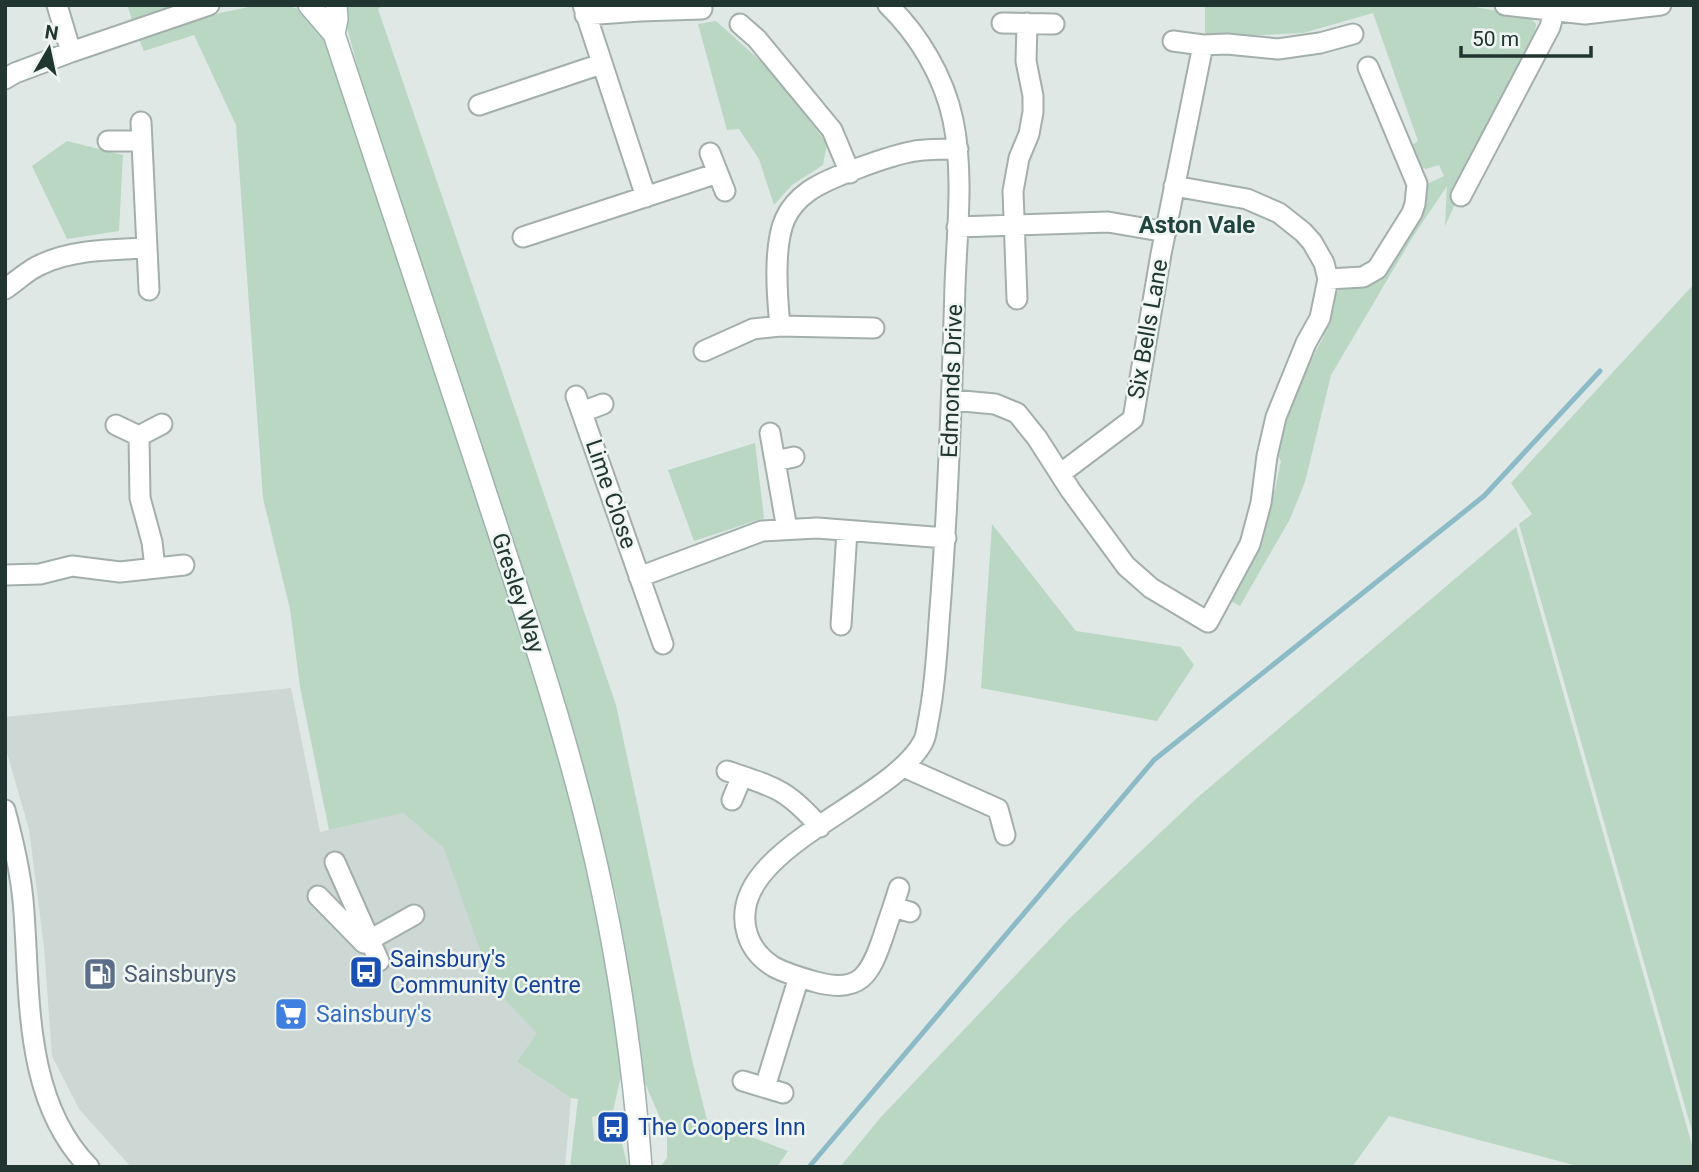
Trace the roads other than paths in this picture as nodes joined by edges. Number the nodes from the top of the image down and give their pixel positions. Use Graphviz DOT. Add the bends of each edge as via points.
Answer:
graph roads {
  1 [pos="57,5"];
  2 [pos="209,5"];
  3 [pos="309,5"];
  4 [pos="336,5"];
  5 [pos="888,5"];
  6 [pos="1505,5"];
  7 [pos="1661,5"];
  8 [pos="669,8"];
  9 [pos="702,9"];
  10 [pos="584,10"];
  11 [pos="1554,12"];
  12 [pos="1002,23"];
  13 [pos="1027,23"];
  14 [pos="740,24"];
  15 [pos="1054,24"];
  16 [pos="334,34"];
  17 [pos="1353,34"];
  18 [pos="1173,41"];
  19 [pos="1203,45"];
  20 [pos="71,52"];
  21 [pos="601,64"];
  22 [pos="1368,66"];
  23 [pos="5,79"];
  24 [pos="478,105"];
  25 [pos="108,141"];
  26 [pos="958,149"];
  27 [pos="710,153"];
  28 [pos="850,173"];
  29 [pos="1174,186"];
  30 [pos="1461,196"];
  31 [pos="646,197"];
  32 [pos="1014,226"];
  33 [pos="957,227"];
  34 [pos="1166,232"];
  35 [pos="523,237"];
  36 [pos="147,248"];
  37 [pos="1328,279"];
  38 [pos="5,289"];
  39 [pos="149,290"];
  40 [pos="1017,299"];
  41 [pos="723,321"];
  42 [pos="780,326"];
  43 [pos="728,341"];
  44 [pos="857,348"];
  45 [pos="704,351"];
  46 [pos="952,400"];
  47 [pos="603,404"];
  48 [pos="162,424"];
  49 [pos="116,425"];
  50 [pos="770,433"];
  51 [pos="139,436"];
  52 [pos="1060,474"];
  53 [pos="787,528"];
  54 [pos="848,531"];
  55 [pos="946,538"];
  56 [pos="184,565"];
  57 [pos="155,568"];
  58 [pos="5,575"];
  59 [pos="639,577"];
  60 [pos="841,625"];
  61 [pos="663,644"];
  62 [pos="904,767"];
  63 [pos="732,800"];
  64 [pos="5,810"];
  65 [pos="820,827"];
  66 [pos="1005,835"];
  67 [pos="335,862"];
  68 [pos="318,896"];
  69 [pos="901,902"];
  70 [pos="414,915"];
  71 [pos="369,939"];
  72 [pos="379,961"];
  73 [pos="799,977"];
  74 [pos="743,1080"];
  75 [pos="89,1167"];
  76 [pos="641,1167"];
  1 -- 20 [label="street"];
  2 -- 20 [label="street"];
  3 -- 16 [label="street, Gresley Way"];
  4 -- 16 [label="street, Gresley Way"];
  5 -- 26 [label="street, Edmonds Drive" via="936,71"];
  6 -- 11 [label="street"];
  7 -- 11 [label="street" via="1585,14"];
  8 -- 9 [label="street"];
  8 -- 10 [label="street"];
  10 -- 21 [label="street"];
  11 -- 30 [label="street"];
  12 -- 13 [label="street"];
  13 -- 15 [label="street"];
  13 -- 32 [label="street" via="1033,122 1015,174"];
  14 -- 28 [label="street" via="763,33 832,130"];
  16 -- 76 [label="street, Gresley Way" via="527,616 574,772 624,1013"];
  17 -- 19 [label="street" via="1278,49"];
  18 -- 19 [label="street"];
  19 -- 29 [label="street"];
  20 -- 23 [label="street"];
  21 -- 24 [label="street" via="498,90"];
  21 -- 31 [label="street"];
  22 -- 37 [label="street" via="1417,184 1417,194 1412,213 1377,269 1363,277"];
  25 -- 36 [label="street" via="142,131"];
  26 -- 28 [label="street" via="901,154"];
  26 -- 33 [label="street, Edmonds Drive"];
  27 -- 31 [label="street" via="722,182"];
  28 -- 42 [label="street" via="811,189 784,221 778,268"];
  29 -- 34 [label="street, Six Bells Lane"];
  29 -- 37 [label="street" via="1247,199 1279,213 1311,242"];
  31 -- 35 [label="street" via="547,238"];
  32 -- 33 [label="street"];
  32 -- 34 [label="street" via="1108,222"];
  32 -- 40 [label="street"];
  33 -- 46 [label="street, Edmonds Drive"];
  34 -- 52 [label="street, Six Bells Lane" via="1133,419"];
  36 -- 38 [label="street" via="81,252 53,260"];
  36 -- 39 [label="street"];
  37 -- 52 [label="street" via="1320,318 1276,417 1250,544 1208,622 1151,588 1126,566"];
  41 -- 43 [label="street"];
  42 -- 43 [label="street" via="754,329"];
  42 -- 44 [label="street" via="866,328"];
  43 -- 45 [label="street"];
  46 -- 52 [label="street" via="995,404 1017,413"];
  46 -- 55 [label="street, Edmonds Drive"];
  47 -- 59 [label="street, Lime Close" via="579,404"];
  48 -- 51 [label="street"];
  49 -- 51 [label="street"];
  50 -- 53 [label="street" via="785,459"];
  51 -- 57 [label="street" via="139,490"];
  53 -- 54 [label="street, Lime Close"];
  53 -- 59 [label="street, Lime Close" via="762,531"];
  54 -- 55 [label="street, Lime Close"];
  54 -- 60 [label="street" via="852,590"];
  55 -- 62 [label="street, Edmonds Drive" via="934,690 925,740"];
  56 -- 57 [label="street"];
  57 -- 58 [label="street" via="120,572 72,566 40,574"];
  59 -- 61 [label="street, Lime Close" via="664,620"];
  62 -- 65 [label="street, Edmonds Drive"];
  62 -- 66 [label="street" via="1004,805"];
  63 -- 65 [label="street" via="734,774 787,794"];
  64 -- 75 [label="street" via="23,900 34,1051 63,1132"];
  65 -- 73 [label="street, Edmonds Drive" via="776,858 751,888 745,906 745,926 753,947 766,962"];
  67 -- 71 [label="street"];
  68 -- 71 [label="street" via="365,943"];
  69 -- 73 [label="street, Edmonds Drive" via="863,978 838,986"];
  70 -- 71 [label="street"];
  71 -- 72 [label="street"];
  73 -- 74 [label="street" via="774,1090"];
}
